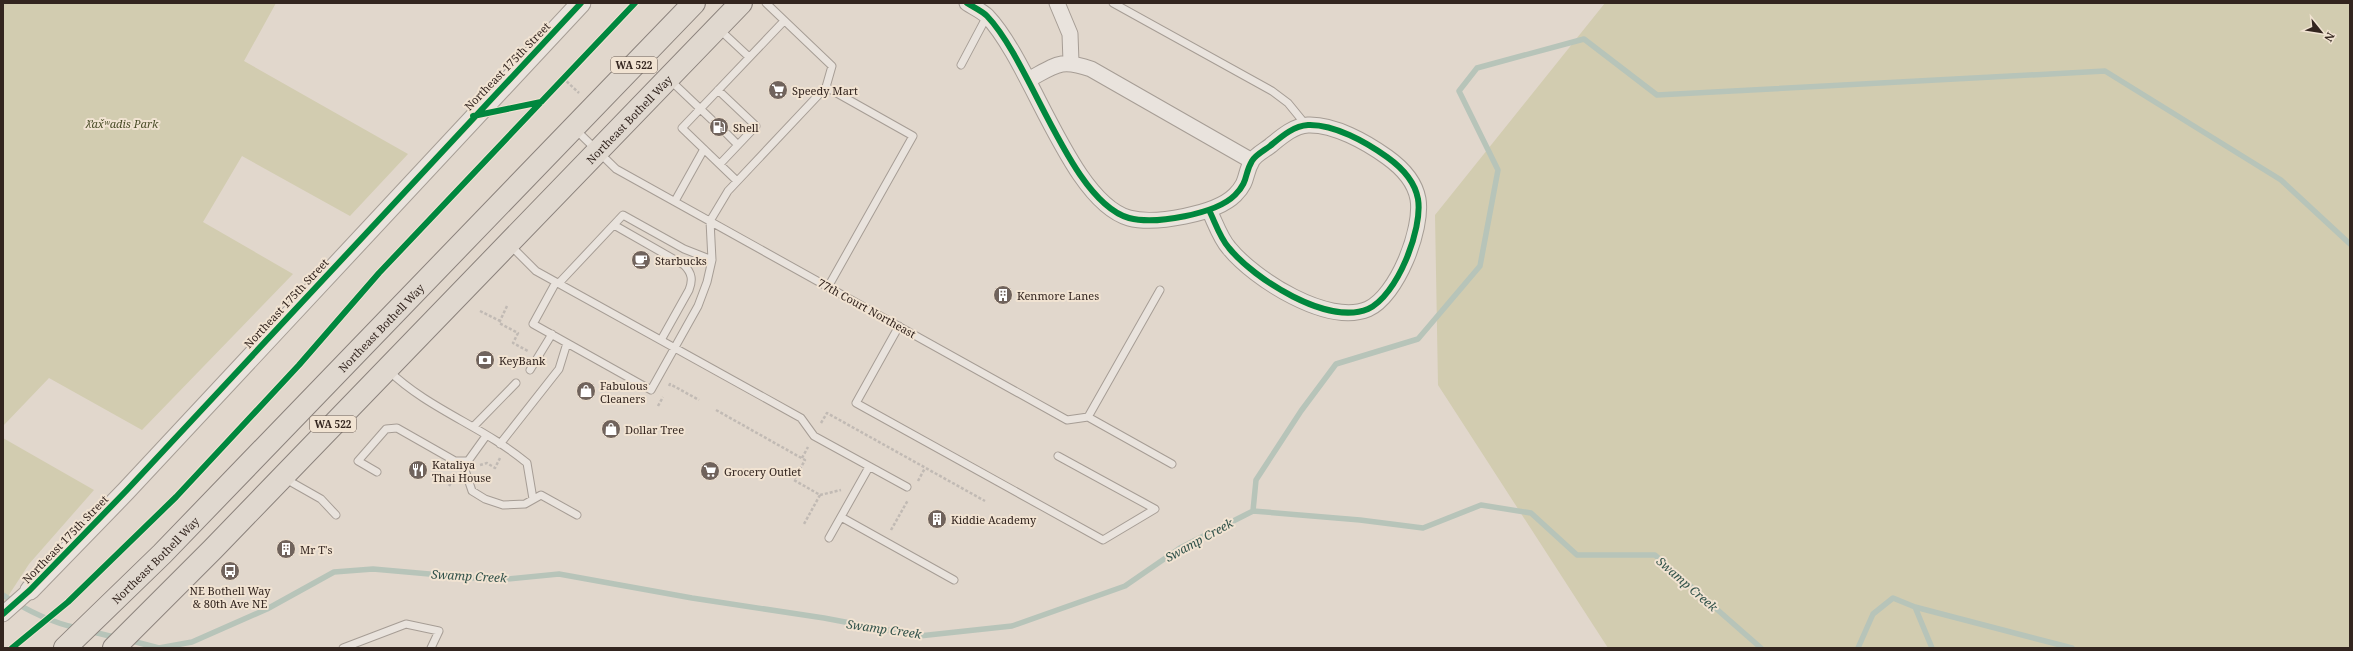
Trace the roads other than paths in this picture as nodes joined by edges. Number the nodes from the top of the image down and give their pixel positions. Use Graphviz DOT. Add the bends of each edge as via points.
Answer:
graph roads {
  1 [pos="581,3"];
  2 [pos="694,3"];
  3 [pos="740,3"];
  4 [pos="766,3"];
  5 [pos="967,3"];
  6 [pos="1057,3"];
  7 [pos="1113,3"];
  8 [pos="987,16"];
  9 [pos="784,21"];
  10 [pos="718,27"];
  11 [pos="749,58"];
  12 [pos="1071,62"];
  13 [pos="961,65"];
  14 [pos="668,78"];
  15 [pos="1028,80"];
  16 [pos="826,87"];
  17 [pos="718,90"];
  18 [pos="700,109"];
  19 [pos="712,120"];
  20 [pos="1306,125"];
  21 [pos="573,128"];
  22 [pos="727,134"];
  23 [pos="738,145"];
  24 [pos="704,149"];
  25 [pos="598,151"];
  26 [pos="1252,161"];
  27 [pos="720,164"];
  28 [pos="737,181"];
  29 [pos="675,201"];
  30 [pos="1209,210"];
  31 [pos="710,221"];
  32 [pos="614,225"];
  33 [pos="508,243"];
  34 [pos="712,260"];
  35 [pos="557,283"];
  36 [pos="828,287"];
  37 [pos="1160,290"];
  38 [pos="899,326"];
  39 [pos="552,334"];
  40 [pos="661,340"];
  41 [pos="567,343"];
  42 [pos="675,348"];
  43 [pos="387,369"];
  44 [pos="530,370"];
  45 [pos="516,383"];
  46 [pos="1088,417"];
  47 [pos="474,426"];
  48 [pos="486,436"];
  49 [pos="500,444"];
  50 [pos="1058,456"];
  51 [pos="462,461"];
  52 [pos="1172,464"];
  53 [pos="869,467"];
  54 [pos="377,472"];
  55 [pos="282,477"];
  56 [pos="911,490"];
  57 [pos="533,499"];
  58 [pos="336,514"];
  59 [pos="577,516"];
  60 [pos="841,517"];
  61 [pos="829,538"];
  62 [pos="954,580"];
  63 [pos="30,590"];
  64 [pos="3,614"];
  65 [pos="65,648"];
  66 [pos="114,648"];
  67 [pos="343,648"];
  68 [pos="430,648"];
  1 -- 63 [label="street, Northeast 175th Street" via="126,491"];
  2 -- 21 [label="main road, Northeast Bothell Way / WA 522"];
  3 -- 10 [label="main road, Northeast Bothell Way / WA 522"];
  4 -- 9 [label="lane"];
  5 -- 8 [label="street"];
  6 -- 12 [label="street" via="1070,34"];
  7 -- 20 [label="lane" via="1272,91 1288,103"];
  8 -- 13 [label="lane"];
  8 -- 15 [label="street" via="1011,48"];
  9 -- 11 [label="lane"];
  9 -- 16 [label="lane" via="832,66"];
  10 -- 11 [label="lane"];
  10 -- 14 [label="main road, Northeast Bothell Way / WA 522"];
  11 -- 17 [label="lane"];
  12 -- 15 [label="street" via="1055,65"];
  12 -- 26 [label="street" via="1091,69"];
  14 -- 18 [label="lane"];
  14 -- 25 [label="main road, Northeast Bothell Way / WA 522"];
  15 -- 30 [label="street" via="1079,173 1098,199 1112,210 1130,218 1155,221"];
  16 -- 28 [label="lane"];
  16 -- 36 [label="lane" via="913,136"];
  17 -- 18 [label="lane"];
  17 -- 23 [label="lane" via="756,126"];
  18 -- 19 [label="lane"];
  18 -- 24 [label="lane" via="682,128"];
  20 -- 26 [label="street" via="1286,132"];
  20 -- 30 [label="street" via="1326,127 1356,139 1387,157 1407,174 1418,199 1415,235 1403,269 1386,295 1368,309 1346,312 1314,307 1248,269 1227,247"];
  21 -- 25 [label="lane, 77th Court Northeast"];
  21 -- 65 [label="main road, Northeast Bothell Way / WA 522" via="121,594"];
  22 -- 23 [label="lane"];
  23 -- 27 [label="lane"];
  24 -- 27 [label="lane"];
  24 -- 29 [label="lane"];
  25 -- 29 [label="lane, 77th Court Northeast" via="616,169"];
  25 -- 33 [label="main road, Northeast Bothell Way / WA 522"];
  26 -- 30 [label="street" via="1246,181 1233,197"];
  27 -- 28 [label="lane"];
  28 -- 31 [label="lane"];
  29 -- 31 [label="lane, 77th Court Northeast"];
  31 -- 34 [label="lane"];
  31 -- 36 [label="lane, 77th Court Northeast"];
  32 -- 34 [label="lane" via="623,215 684,249"];
  32 -- 35 [label="lane"];
  32 -- 40 [label="lane" via="689,270 692,283"];
  33 -- 35 [label="lane" via="536,271"];
  33 -- 43 [label="main road, Northeast Bothell Way / WA 522"];
  34 -- 42 [label="lane" via="698,306"];
  35 -- 39 [label="lane" via="533,324"];
  35 -- 40 [label="lane"];
  36 -- 38 [label="lane, 77th Court Northeast"];
  37 -- 46 [label="lane"];
  38 -- 46 [label="lane, 77th Court Northeast" via="1067,420"];
  38 -- 50 [label="lane" via="856,403 1103,540 1155,509"];
  39 -- 41 [label="lane"];
  39 -- 44 [label="lane"];
  40 -- 42 [label="lane"];
  41 -- 42 [label="lane" via="651,390"];
  41 -- 49 [label="lane" via="559,369"];
  42 -- 53 [label="lane" via="800,418 814,436"];
  43 -- 47 [label="lane" via="407,388"];
  43 -- 55 [label="main road, Northeast Bothell Way / WA 522"];
  45 -- 47 [label="lane"];
  46 -- 52 [label="lane"];
  47 -- 48 [label="lane"];
  48 -- 49 [label="lane"];
  48 -- 51 [label="lane" via="468,461"];
  49 -- 57 [label="lane" via="527,463"];
  51 -- 54 [label="lane" via="455,461 396,428 386,429 358,461"];
  51 -- 57 [label="lane" via="472,491 485,499 503,505 525,504"];
  53 -- 56 [label="lane"];
  53 -- 60 [label="lane"];
  55 -- 58 [label="lane" via="321,499"];
  55 -- 66 [label="main road, Northeast Bothell Way / WA 522"];
  57 -- 59 [label="lane" via="540,495"];
  60 -- 61 [label="lane"];
  60 -- 62 [label="lane"];
  63 -- 64 [label="street, Northeast 175th Street"];
  67 -- 68 [label="lane" via="406,624 439,632"];
}
